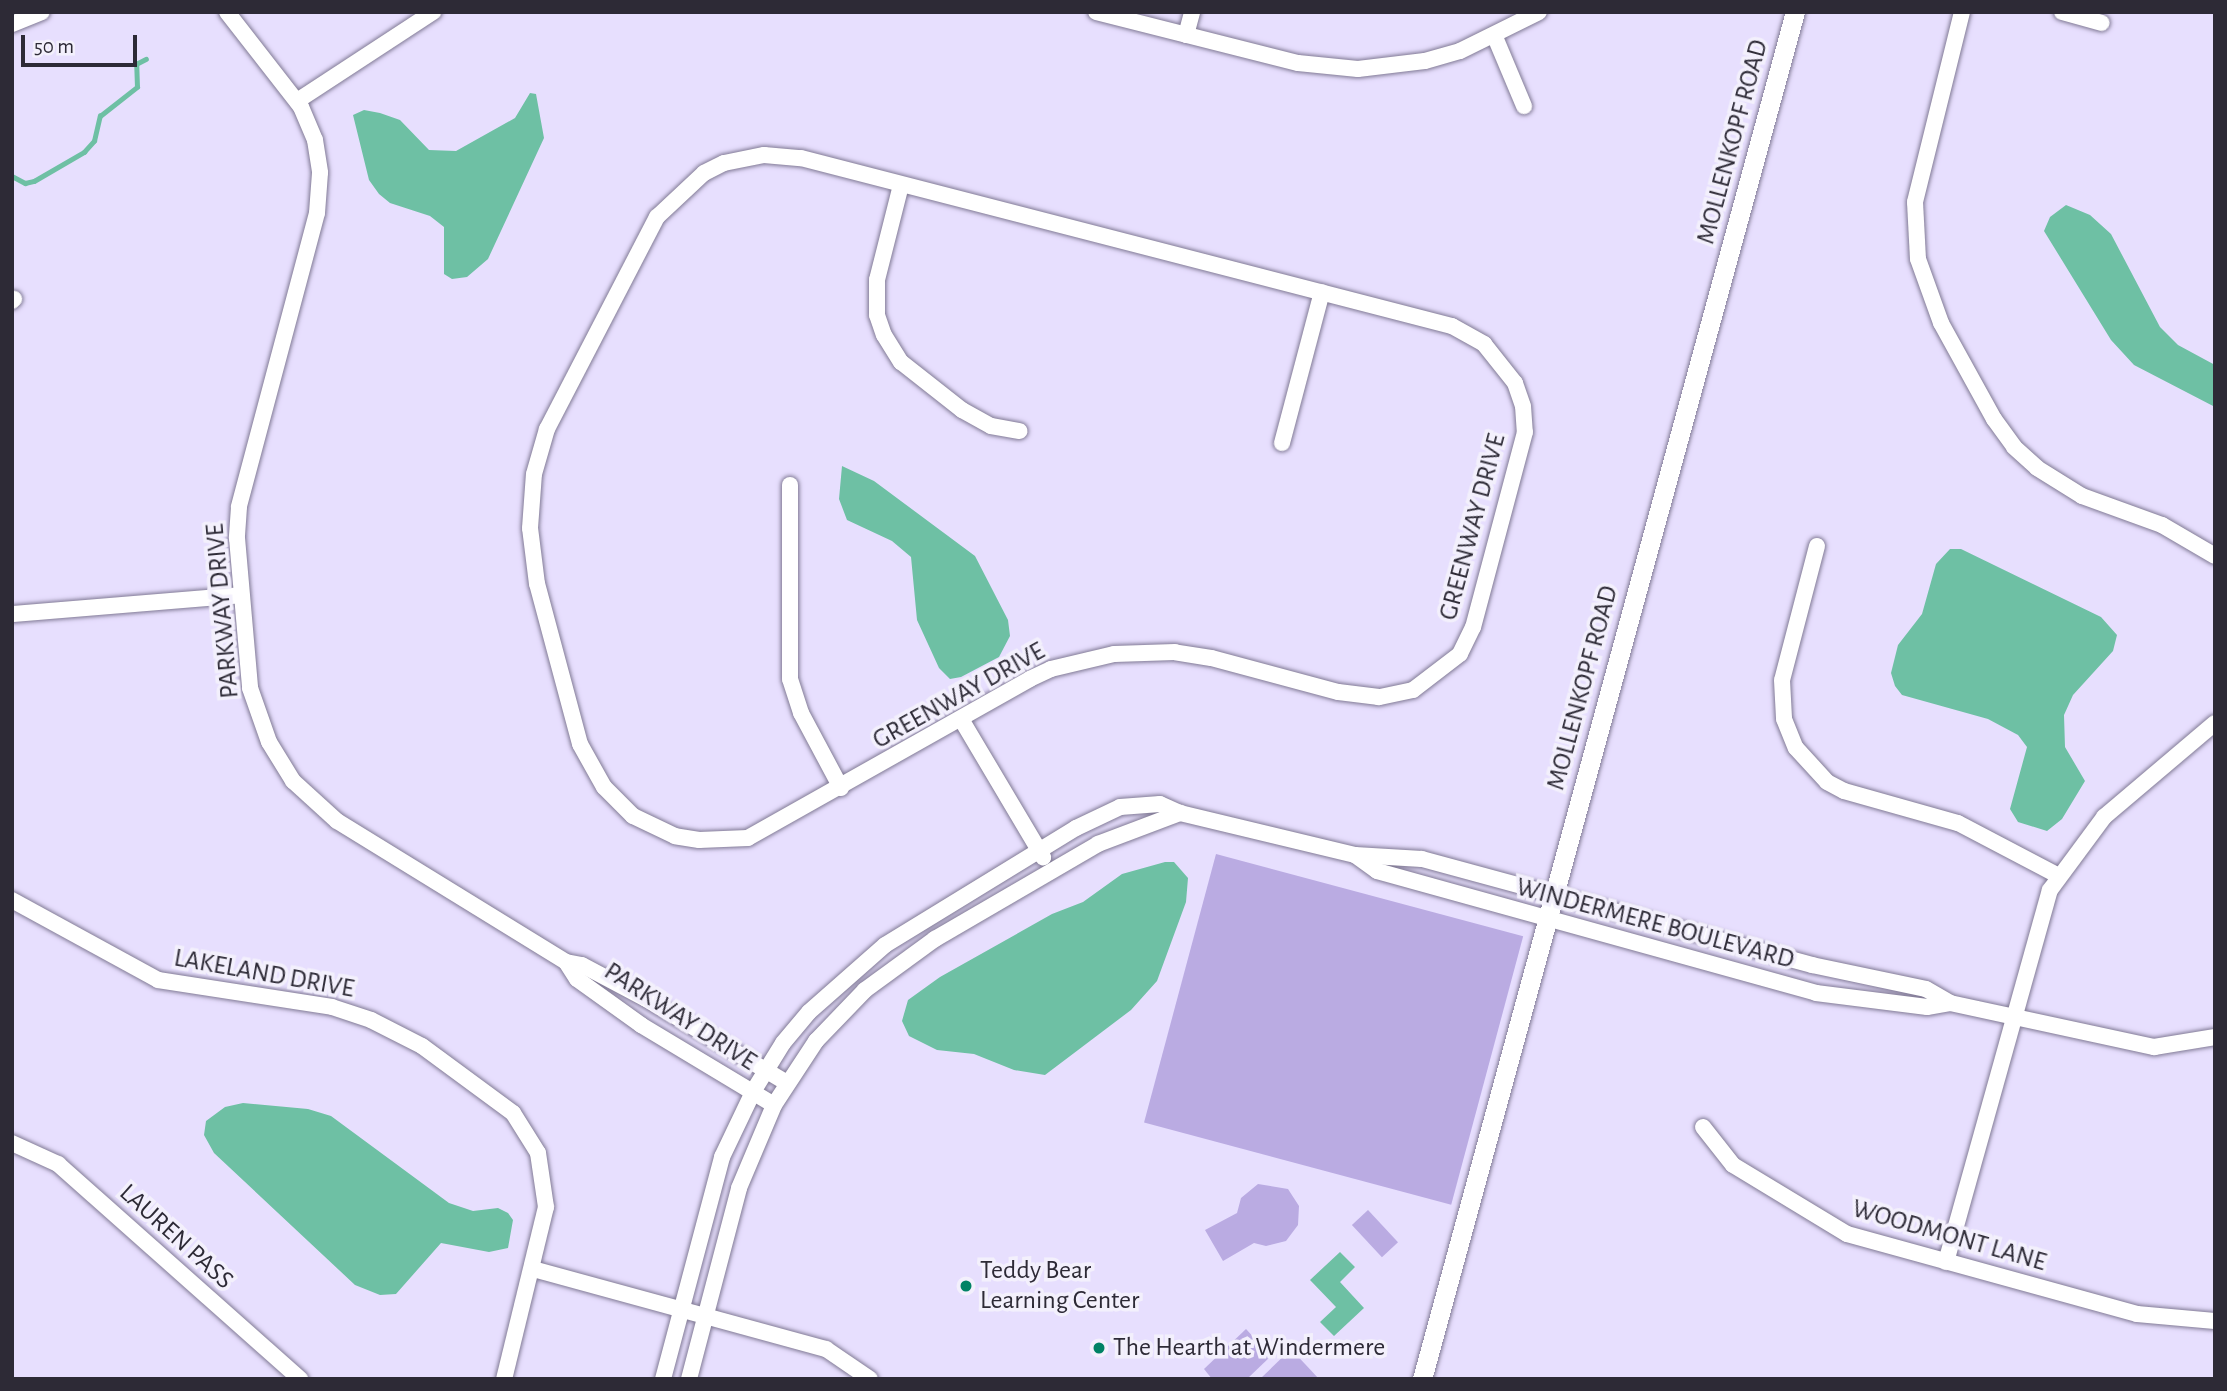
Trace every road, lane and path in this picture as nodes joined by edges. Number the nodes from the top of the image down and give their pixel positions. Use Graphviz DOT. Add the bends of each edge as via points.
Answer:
graph roads {
  1 [pos="41,12"];
  2 [pos="227,12"];
  3 [pos="433,12"];
  4 [pos="1096,12"];
  5 [pos="1192,12"];
  6 [pos="1539,12"];
  7 [pos="1795,12"];
  8 [pos="1962,12"];
  9 [pos="2062,12"];
  10 [pos="2102,23"];
  11 [pos="12,24"];
  12 [pos="1186,35"];
  13 [pos="1494,37"];
  14 [pos="297,101"];
  15 [pos="1524,106"];
  16 [pos="901,185"];
  17 [pos="1322,292"];
  18 [pos="1020,431"];
  19 [pos="1282,443"];
  20 [pos="790,485"];
  21 [pos="1817,546"];
  22 [pos="2215,556"];
  23 [pos="241,595"];
  24 [pos="12,614"];
  25 [pos="961,719"];
  26 [pos="2215,723"];
  27 [pos="841,788"];
  28 [pos="1180,813"];
  29 [pos="1039,851"];
  30 [pos="1355,855"];
  31 [pos="1052,872"];
  32 [pos="2059,876"];
  33 [pos="1554,892"];
  34 [pos="12,900"];
  35 [pos="1546,921"];
  36 [pos="566,962"];
  37 [pos="1950,1003"];
  38 [pos="2013,1014"];
  39 [pos="2215,1037"];
  40 [pos="765,1070"];
  41 [pos="787,1083"];
  42 [pos="752,1094"];
  43 [pos="774,1105"];
  44 [pos="1703,1127"];
  45 [pos="12,1143"];
  46 [pos="1946,1262"];
  47 [pos="533,1269"];
  48 [pos="681,1308"];
  49 [pos="705,1315"];
  50 [pos="2215,1321"];
  51 [pos="300,1379"];
  52 [pos="504,1379"];
  53 [pos="663,1379"];
  54 [pos="689,1379"];
  55 [pos="870,1379"];
  56 [pos="1422,1379"];
  1 -- 11 [label="street"];
  2 -- 14 [label="street, PARKWAY DRIVE"];
  3 -- 14 [label="street"];
  4 -- 12 [label="street"];
  5 -- 12 [label="street"];
  6 -- 13 [label="street"];
  7 -- 33 [label="street, MOLLENKOPF ROAD"];
  8 -- 22 [label="street" via="1915,202 1918,259 1941,323 1994,419 2037,468 2081,496 2162,525"];
  9 -- 10 [label="street"];
  12 -- 13 [label="street" via="1298,63 1358,68 1425,61"];
  13 -- 15 [label="street"];
  14 -- 23 [label="street, PARKWAY DRIVE" via="315,140 319,195 243,484 237,538"];
  16 -- 17 [label="street, GREENWAY DRIVE"];
  16 -- 18 [label="street" via="877,280 877,315 884,335 901,362 969,414 991,426"];
  16 -- 27 [label="street, GREENWAY DRIVE" via="801,158 764,155 724,163 686,185 657,217 573,374 540,449 531,503 537,584 580,744 618,804 675,836 723,841 748,838 772,828"];
  17 -- 19 [label="street"];
  17 -- 25 [label="street, GREENWAY DRIVE" via="1472,335 1496,354 1515,383 1525,415 1523,446 1474,627 1460,654 1422,685 1379,697 1338,692 1211,657 1175,652 1114,654 1051,669"];
  20 -- 27 [label="street" via="790,680 801,713"];
  21 -- 32 [label="street" via="1782,680 1784,719 1796,748 1827,782 1844,791 1958,823"];
  23 -- 24 [label="street"];
  23 -- 36 [label="street, PARKWAY DRIVE" via="253,703 269,742 299,788 337,821"];
  25 -- 27 [label="street, GREENWAY DRIVE"];
  25 -- 29 [label="street"];
  26 -- 32 [label="street" via="2104,817"];
  28 -- 29 [label="street, WINDERMERE BOULEVARD" via="1160,804 1120,807"];
  28 -- 30 [label="street, WINDERMERE BOULEVARD"];
  28 -- 31 [label="street" via="1118,834"];
  29 -- 31 [label="street"];
  29 -- 40 [label="street, WINDERMERE BOULEVARD" via="885,945 809,1012"];
  30 -- 33 [label="street, WINDERMERE BOULEVARD" via="1422,859"];
  30 -- 35 [label="street, WINDERMERE BOULEVARD" via="1377,871"];
  31 -- 41 [label="street" via="926,945 865,990 816,1041"];
  32 -- 38 [label="street" via="2043,906"];
  33 -- 35 [label="street, MOLLENKOPF ROAD"];
  33 -- 37 [label="street, WINDERMERE BOULEVARD" via="1596,908 1812,965 1926,989"];
  34 -- 47 [label="street, LAKELAND DRIVE" via="158,981 332,1007 371,1020 486,1090 513,1113 538,1153 546,1207"];
  35 -- 37 [label="street, WINDERMERE BOULEVARD" via="1816,993 1927,1007"];
  35 -- 56 [label="street, MOLLENKOPF ROAD"];
  36 -- 40 [label="street, PARKWAY DRIVE" via="582,965 646,999"];
  36 -- 42 [label="street, PARKWAY DRIVE" via="577,979 640,1026"];
  37 -- 38 [label="street, WINDERMERE BOULEVARD"];
  38 -- 39 [label="street, WINDERMERE BOULEVARD" via="2119,1042 2154,1046"];
  38 -- 46 [label="street"];
  40 -- 41 [label="street, PARKWAY DRIVE"];
  40 -- 42 [label="street, WINDERMERE BOULEVARD"];
  41 -- 43 [label="street"];
  42 -- 43 [label="street, PARKWAY DRIVE"];
  42 -- 48 [label="street, WINDERMERE BOULEVARD" via="722,1157"];
  43 -- 49 [label="street" via="739,1188"];
  44 -- 46 [label="street, WOODMONT LANE" via="1733,1165 1821,1222 1860,1239"];
  45 -- 51 [label="street, LAUREN PASS" via="58,1164"];
  46 -- 50 [label="street, WOODMONT LANE" via="2137,1314"];
  47 -- 48 [label="street"];
  47 -- 52 [label="street, LAKELAND DRIVE"];
  48 -- 49 [label="street"];
  48 -- 53 [label="street, WINDERMERE BOULEVARD"];
  49 -- 54 [label="street"];
  49 -- 55 [label="street" via="826,1349"];
}
